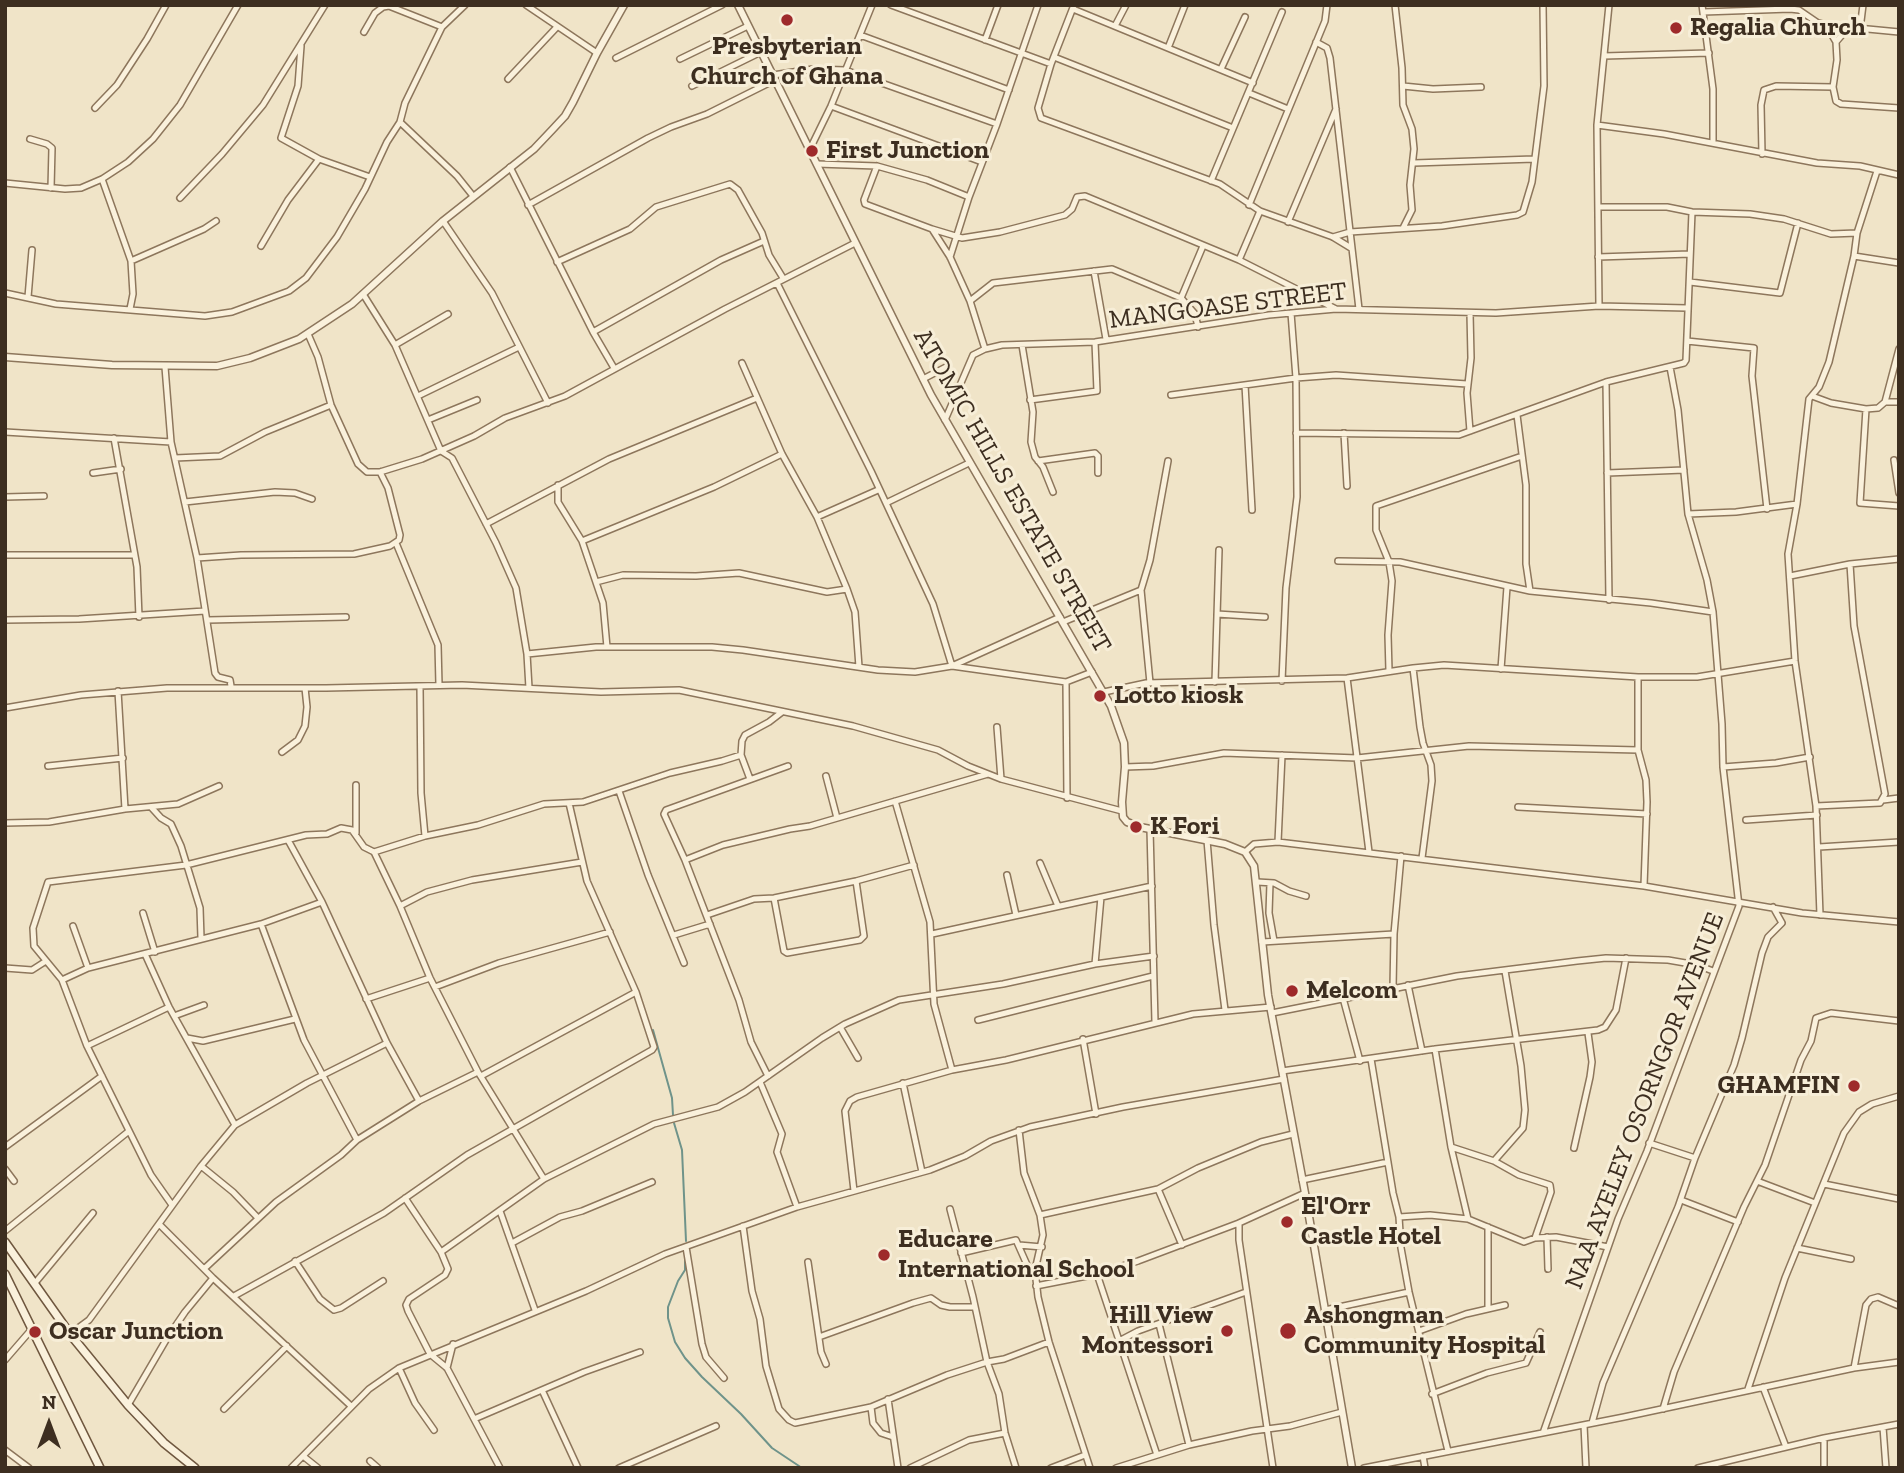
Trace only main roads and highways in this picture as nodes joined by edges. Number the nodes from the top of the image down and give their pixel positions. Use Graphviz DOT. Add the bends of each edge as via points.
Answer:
graph roads {
  1 [pos="5,1242"];
  2 [pos="5,1274"];
  3 [pos="8,1286"];
  4 [pos="100,1468"];
  5 [pos="195,1468"];
  1 -- 5 [label="main road" via="70,1334 128,1405"];
  2 -- 3 [label="main road"];
  3 -- 4 [label="main road"];
}
